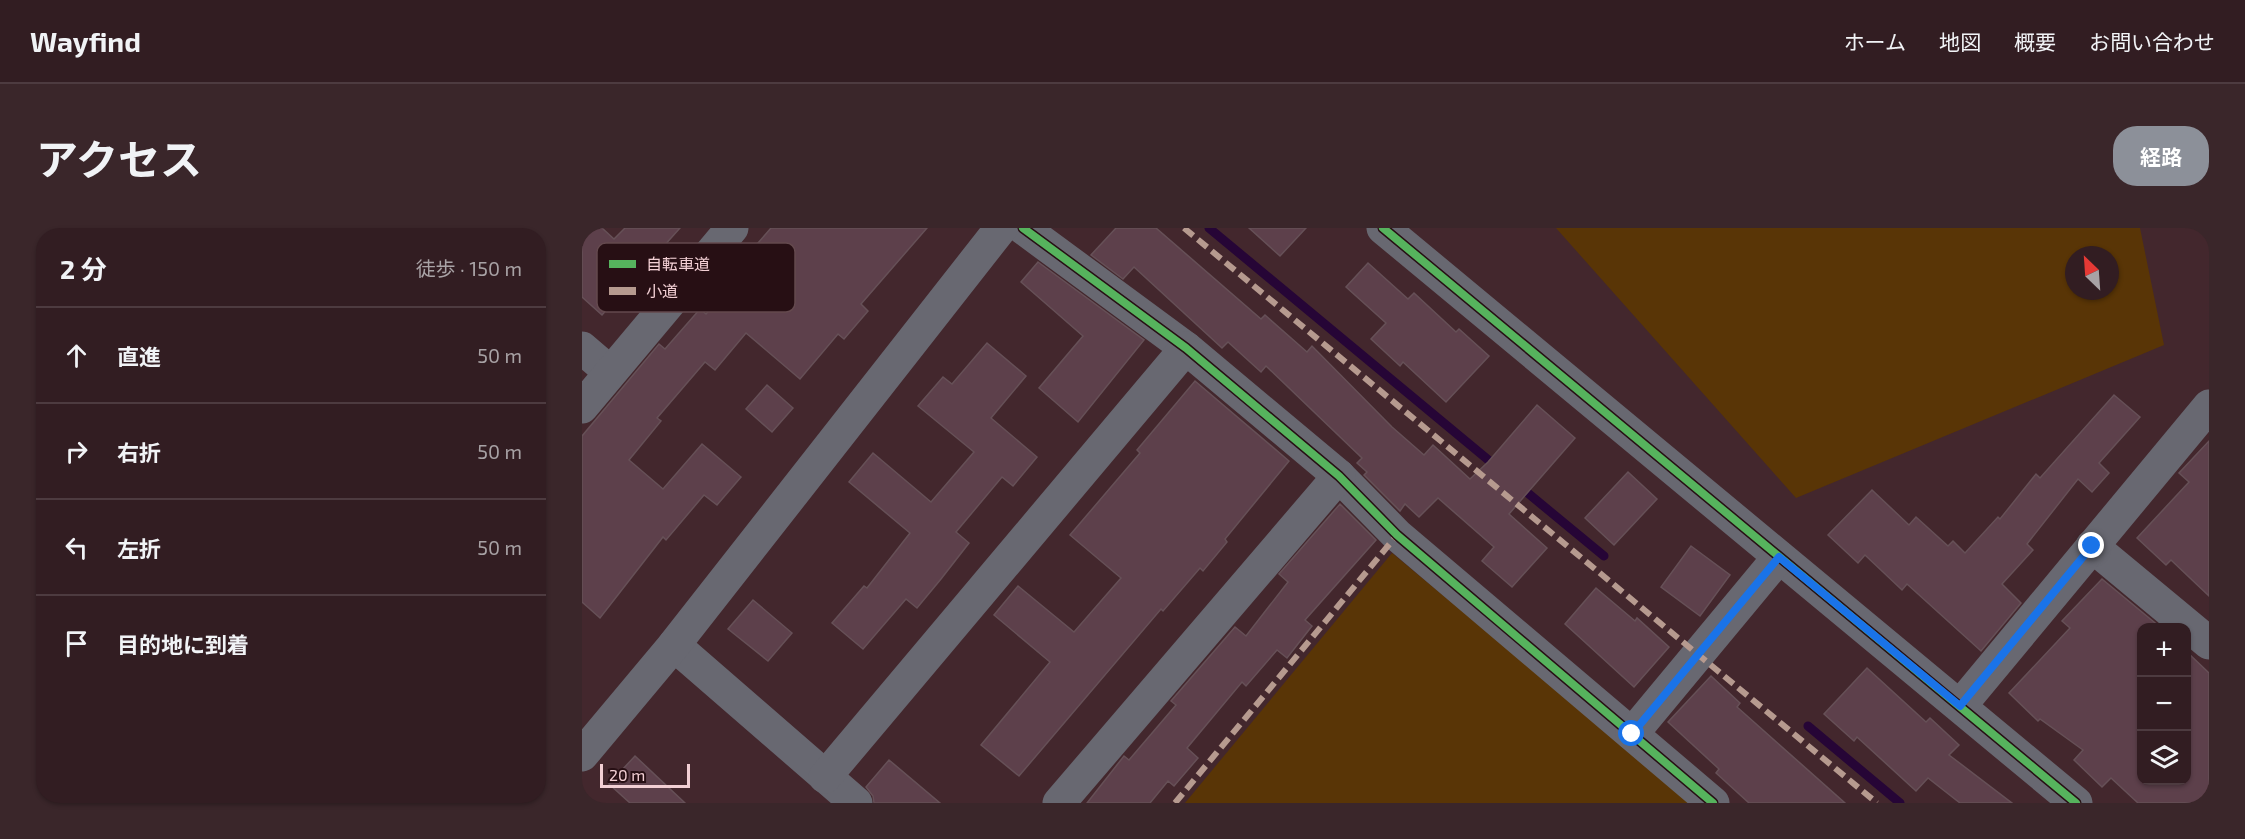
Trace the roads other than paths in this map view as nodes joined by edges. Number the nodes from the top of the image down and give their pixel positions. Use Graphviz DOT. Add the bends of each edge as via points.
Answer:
graph roads {
  1 [pos="732,228"];
  2 [pos="1001,228"];
  3 [pos="1023,228"];
  4 [pos="1383,228"];
  5 [pos="719,243"];
  6 [pos="661,312"];
  7 [pos="582,348"];
  8 [pos="1186,348"];
  9 [pos="610,372"];
  10 [pos="2209,406"];
  11 [pos="582,407"];
  12 [pos="1339,476"];
  13 [pos="2092,546"];
  14 [pos="1779,557"];
  15 [pos="2209,643"];
  16 [pos="674,645"];
  17 [pos="1960,706"];
  18 [pos="1632,734"];
  19 [pos="582,755"];
  20 [pos="825,777"];
  21 [pos="856,803"];
  22 [pos="1059,803"];
  23 [pos="1713,803"];
  24 [pos="2076,803"];
  1 -- 5 [label="street"];
  2 -- 16 [label="street"];
  3 -- 8 [label="street"];
  4 -- 14 [label="street"];
  6 -- 9 [label="street"];
  7 -- 9 [label="street"];
  8 -- 12 [label="street"];
  8 -- 20 [label="street"];
  9 -- 11 [label="street"];
  10 -- 13 [label="street"];
  12 -- 18 [label="street" via="1397,536"];
  12 -- 22 [label="street"];
  13 -- 15 [label="street"];
  13 -- 17 [label="street"];
  14 -- 17 [label="street"];
  14 -- 18 [label="street"];
  16 -- 19 [label="street"];
  16 -- 20 [label="street"];
  17 -- 24 [label="street"];
  18 -- 23 [label="street"];
  20 -- 21 [label="street"];
}
